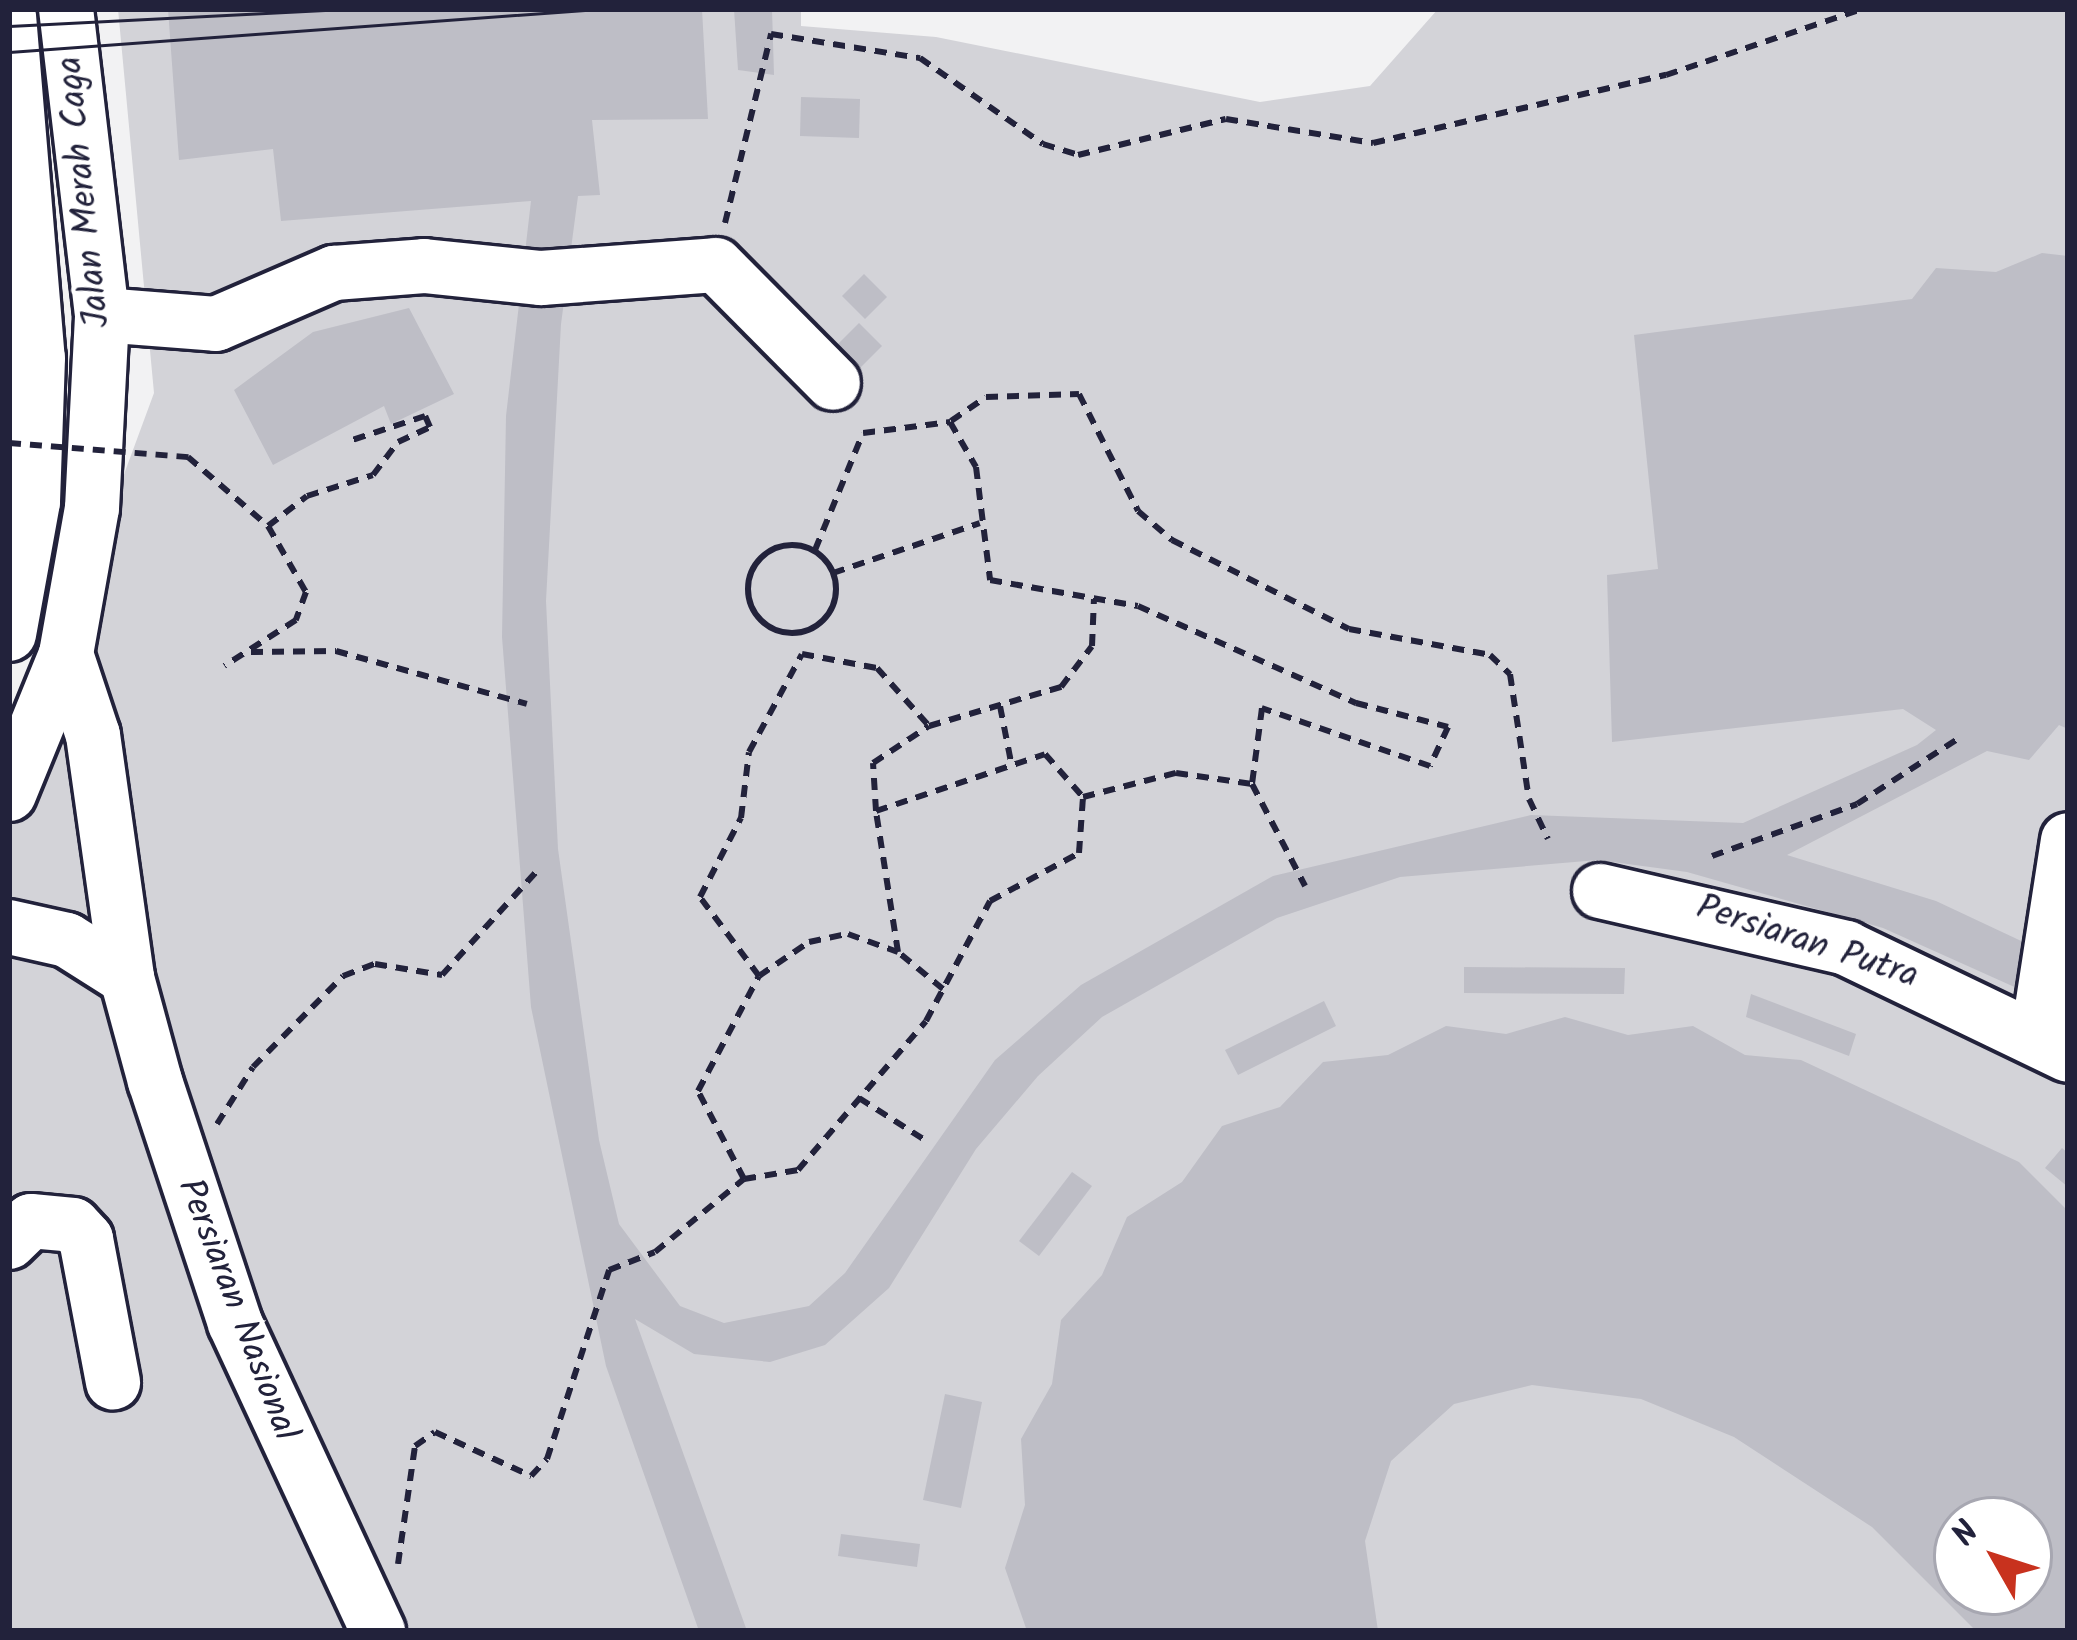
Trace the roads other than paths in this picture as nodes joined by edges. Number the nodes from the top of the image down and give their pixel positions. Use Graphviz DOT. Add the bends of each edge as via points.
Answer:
graph roads {
  1 [pos="66,9"];
  2 [pos="9,16"];
  3 [pos="102,315"];
  4 [pos="832,383"];
  5 [pos="9,634"];
  6 [pos="67,654"];
  7 [pos="9,794"];
  8 [pos="2068,840"];
  9 [pos="1600,891"];
  10 [pos="9,927"];
  11 [pos="127,978"];
  12 [pos="2053,1044"];
  13 [pos="9,1242"];
  14 [pos="112,1382"];
  15 [pos="378,1631"];
  1 -- 3 [label="street, Jalan Merah Caga"];
  2 -- 5 [label="street, Jalan Merah Caga" via="38,358 33,502"];
  3 -- 4 [label="street" via="216,324 334,273 424,266 541,278 716,265"];
  3 -- 6 [label="street, Jalan Merah Caga" via="92,508"];
  6 -- 7 [label="street, Jalan Merah Caga"];
  6 -- 11 [label="street, Persiaran Nasional" via="93,735"];
  8 -- 12 [label="street"];
  9 -- 12 [label="street, Persiaran Putra" via="1846,948"];
  10 -- 11 [label="street" via="67,940"];
  11 -- 15 [label="street, Persiaran Nasional" via="235,1323"];
  13 -- 14 [label="street" via="31,1221 73,1225 86,1239"];
}
